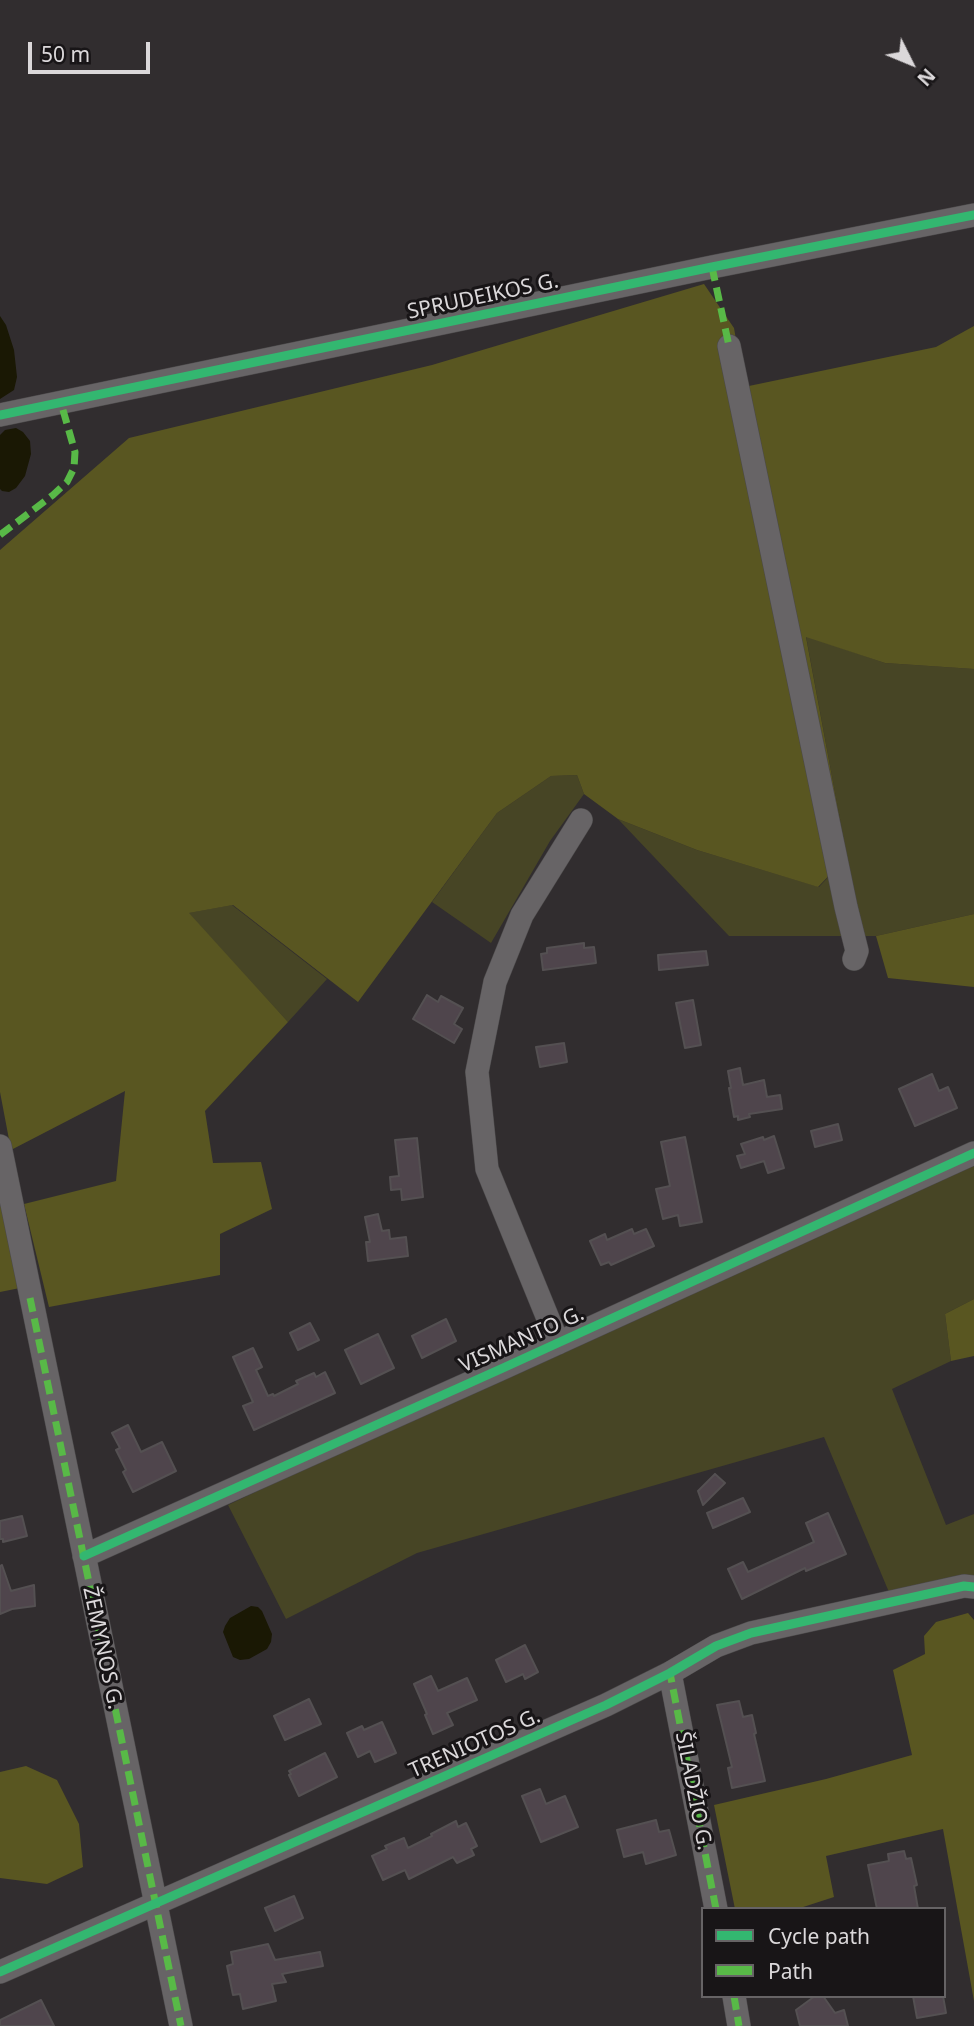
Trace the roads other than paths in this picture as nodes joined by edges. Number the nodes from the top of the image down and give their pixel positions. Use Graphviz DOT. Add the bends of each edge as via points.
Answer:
graph roads {
  1 [pos="974,215"];
  2 [pos="729,346"];
  3 [pos="0,415"];
  4 [pos="581,820"];
  5 [pos="854,959"];
  6 [pos="0,1146"];
  7 [pos="974,1153"];
  8 [pos="558,1343"];
  9 [pos="84,1556"];
  10 [pos="974,1587"];
  11 [pos="670,1673"];
  12 [pos="155,1903"];
  13 [pos="716,1907"];
  14 [pos="0,1972"];
  15 [pos="734,1998"];
  16 [pos="181,2026"];
  17 [pos="739,2026"];
  1 -- 3 [label="street, SPRUDEIKOS G."];
  2 -- 5 [label="street" via="857,951"];
  4 -- 8 [label="street" via="522,915 495,982 477,1072 487,1169"];
  6 -- 9 [label="street, ŽEMYNOS G."];
  7 -- 8 [label="street, VISMANTO G."];
  8 -- 9 [label="street, VISMANTO G."];
  9 -- 12 [label="street, ŽEMYNOS G."];
  10 -- 11 [label="street, TRENIOTOS G." via="751,1633 716,1646"];
  11 -- 12 [label="street, TRENIOTOS G."];
  11 -- 13 [label="street, ŠILADŽIO G."];
  12 -- 14 [label="street, TRENIOTOS G."];
  12 -- 16 [label="street, ŽEMYNOS G."];
  15 -- 17 [label="street"];
}
